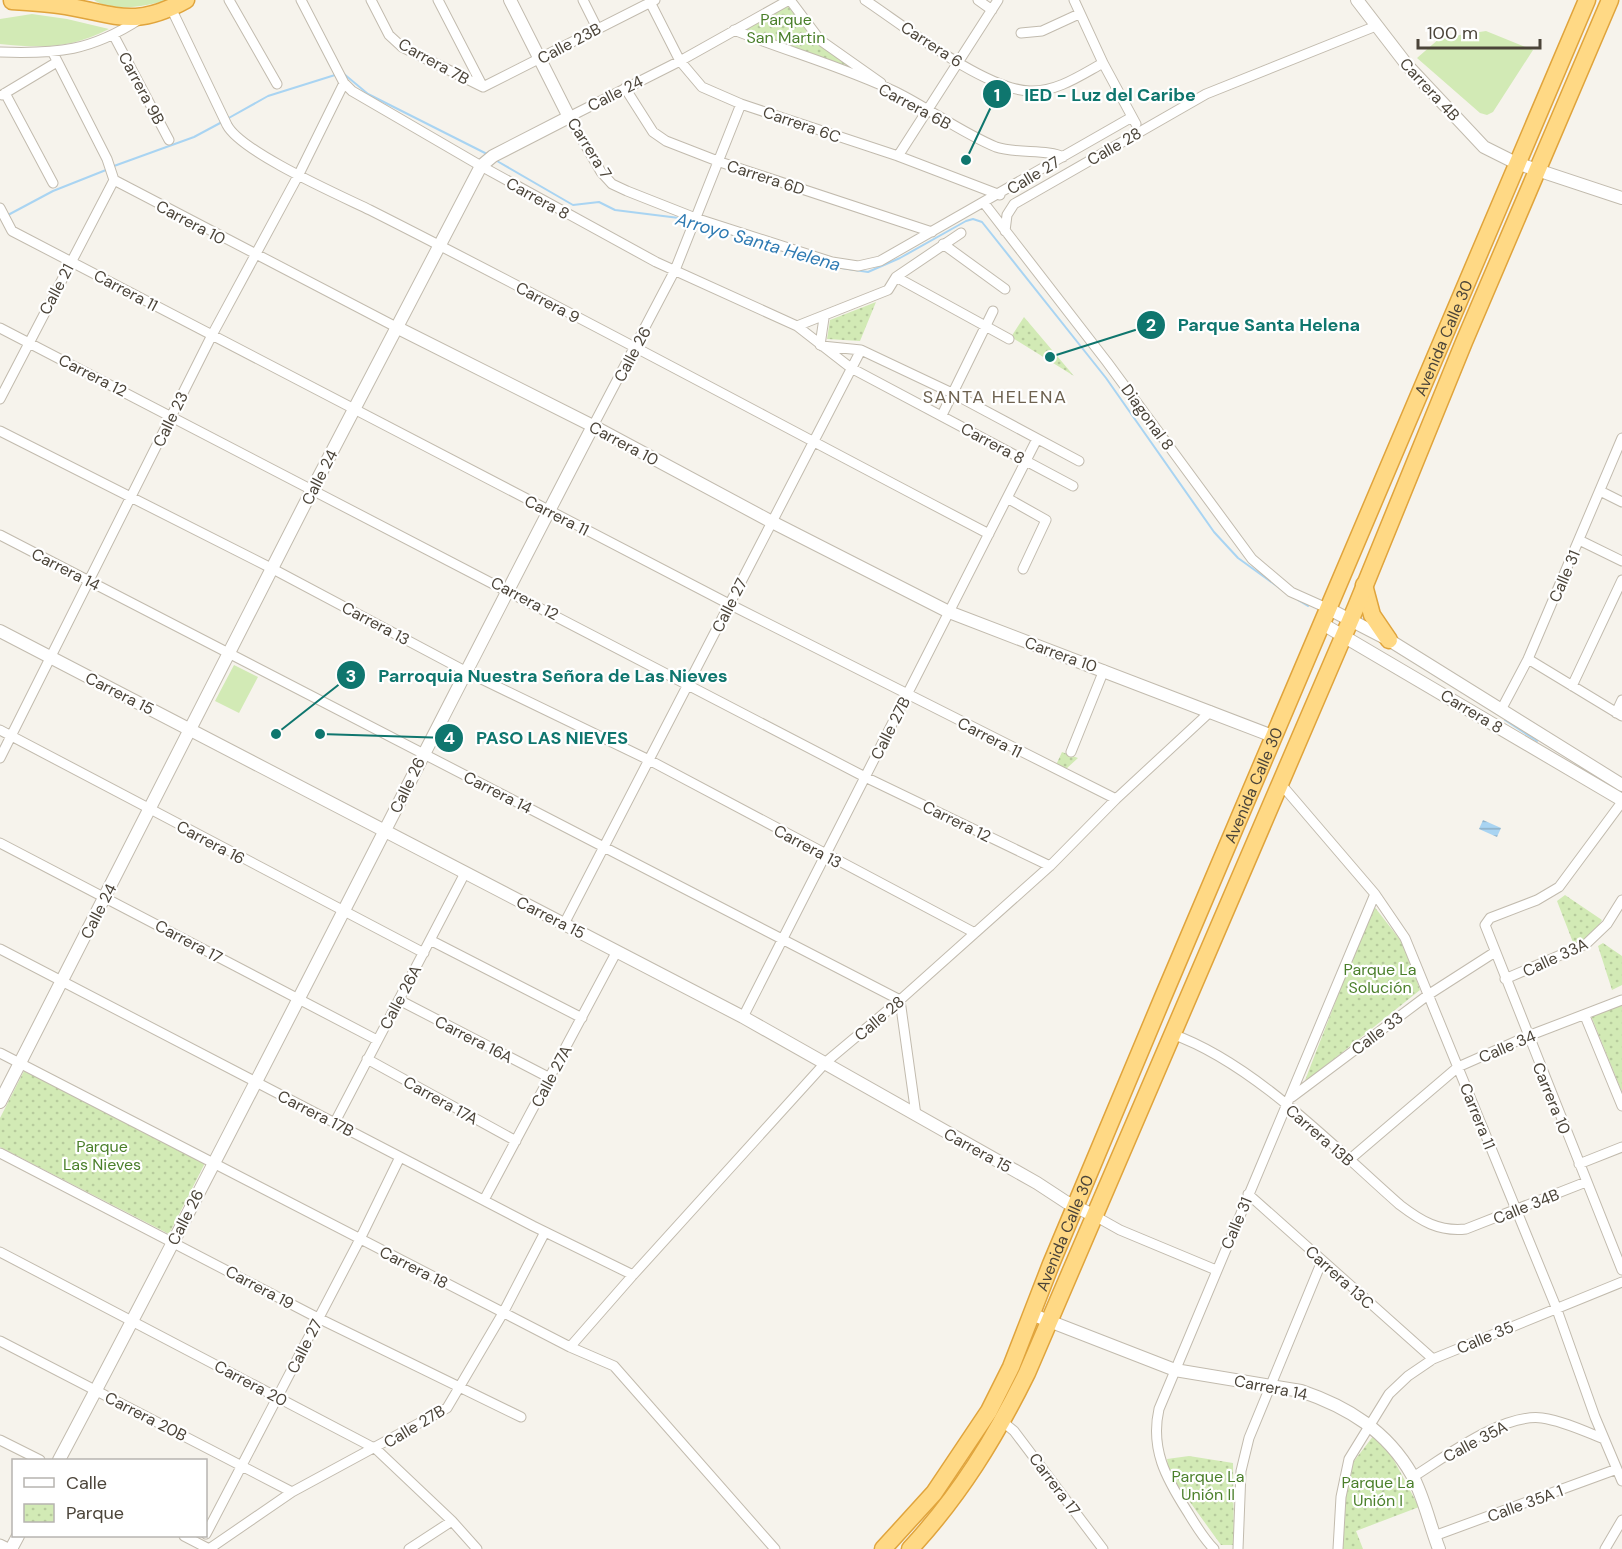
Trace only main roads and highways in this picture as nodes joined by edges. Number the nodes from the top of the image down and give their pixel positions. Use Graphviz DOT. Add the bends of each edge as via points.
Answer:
graph roads {
  1 [pos="13,0"];
  2 [pos="186,0"];
  3 [pos="1587,0"];
  4 [pos="1610,0"];
  5 [pos="0,3"];
  6 [pos="1364,584"];
  7 [pos="1389,640"];
  8 [pos="883,1549"];
  9 [pos="910,1549"];
  1 -- 2 [label="highway" via="125,18 143,17"];
  1 -- 5 [label="highway"];
  3 -- 8 [label="highway, Avenida Calle 30" via="1011,1367 989,1411 934,1493"];
  4 -- 6 [label="highway, Avenida Calle 30"];
  6 -- 7 [label="highway" via="1372,615"];
  6 -- 9 [label="highway, Avenida Calle 30" via="1003,1422 957,1495"];
}
